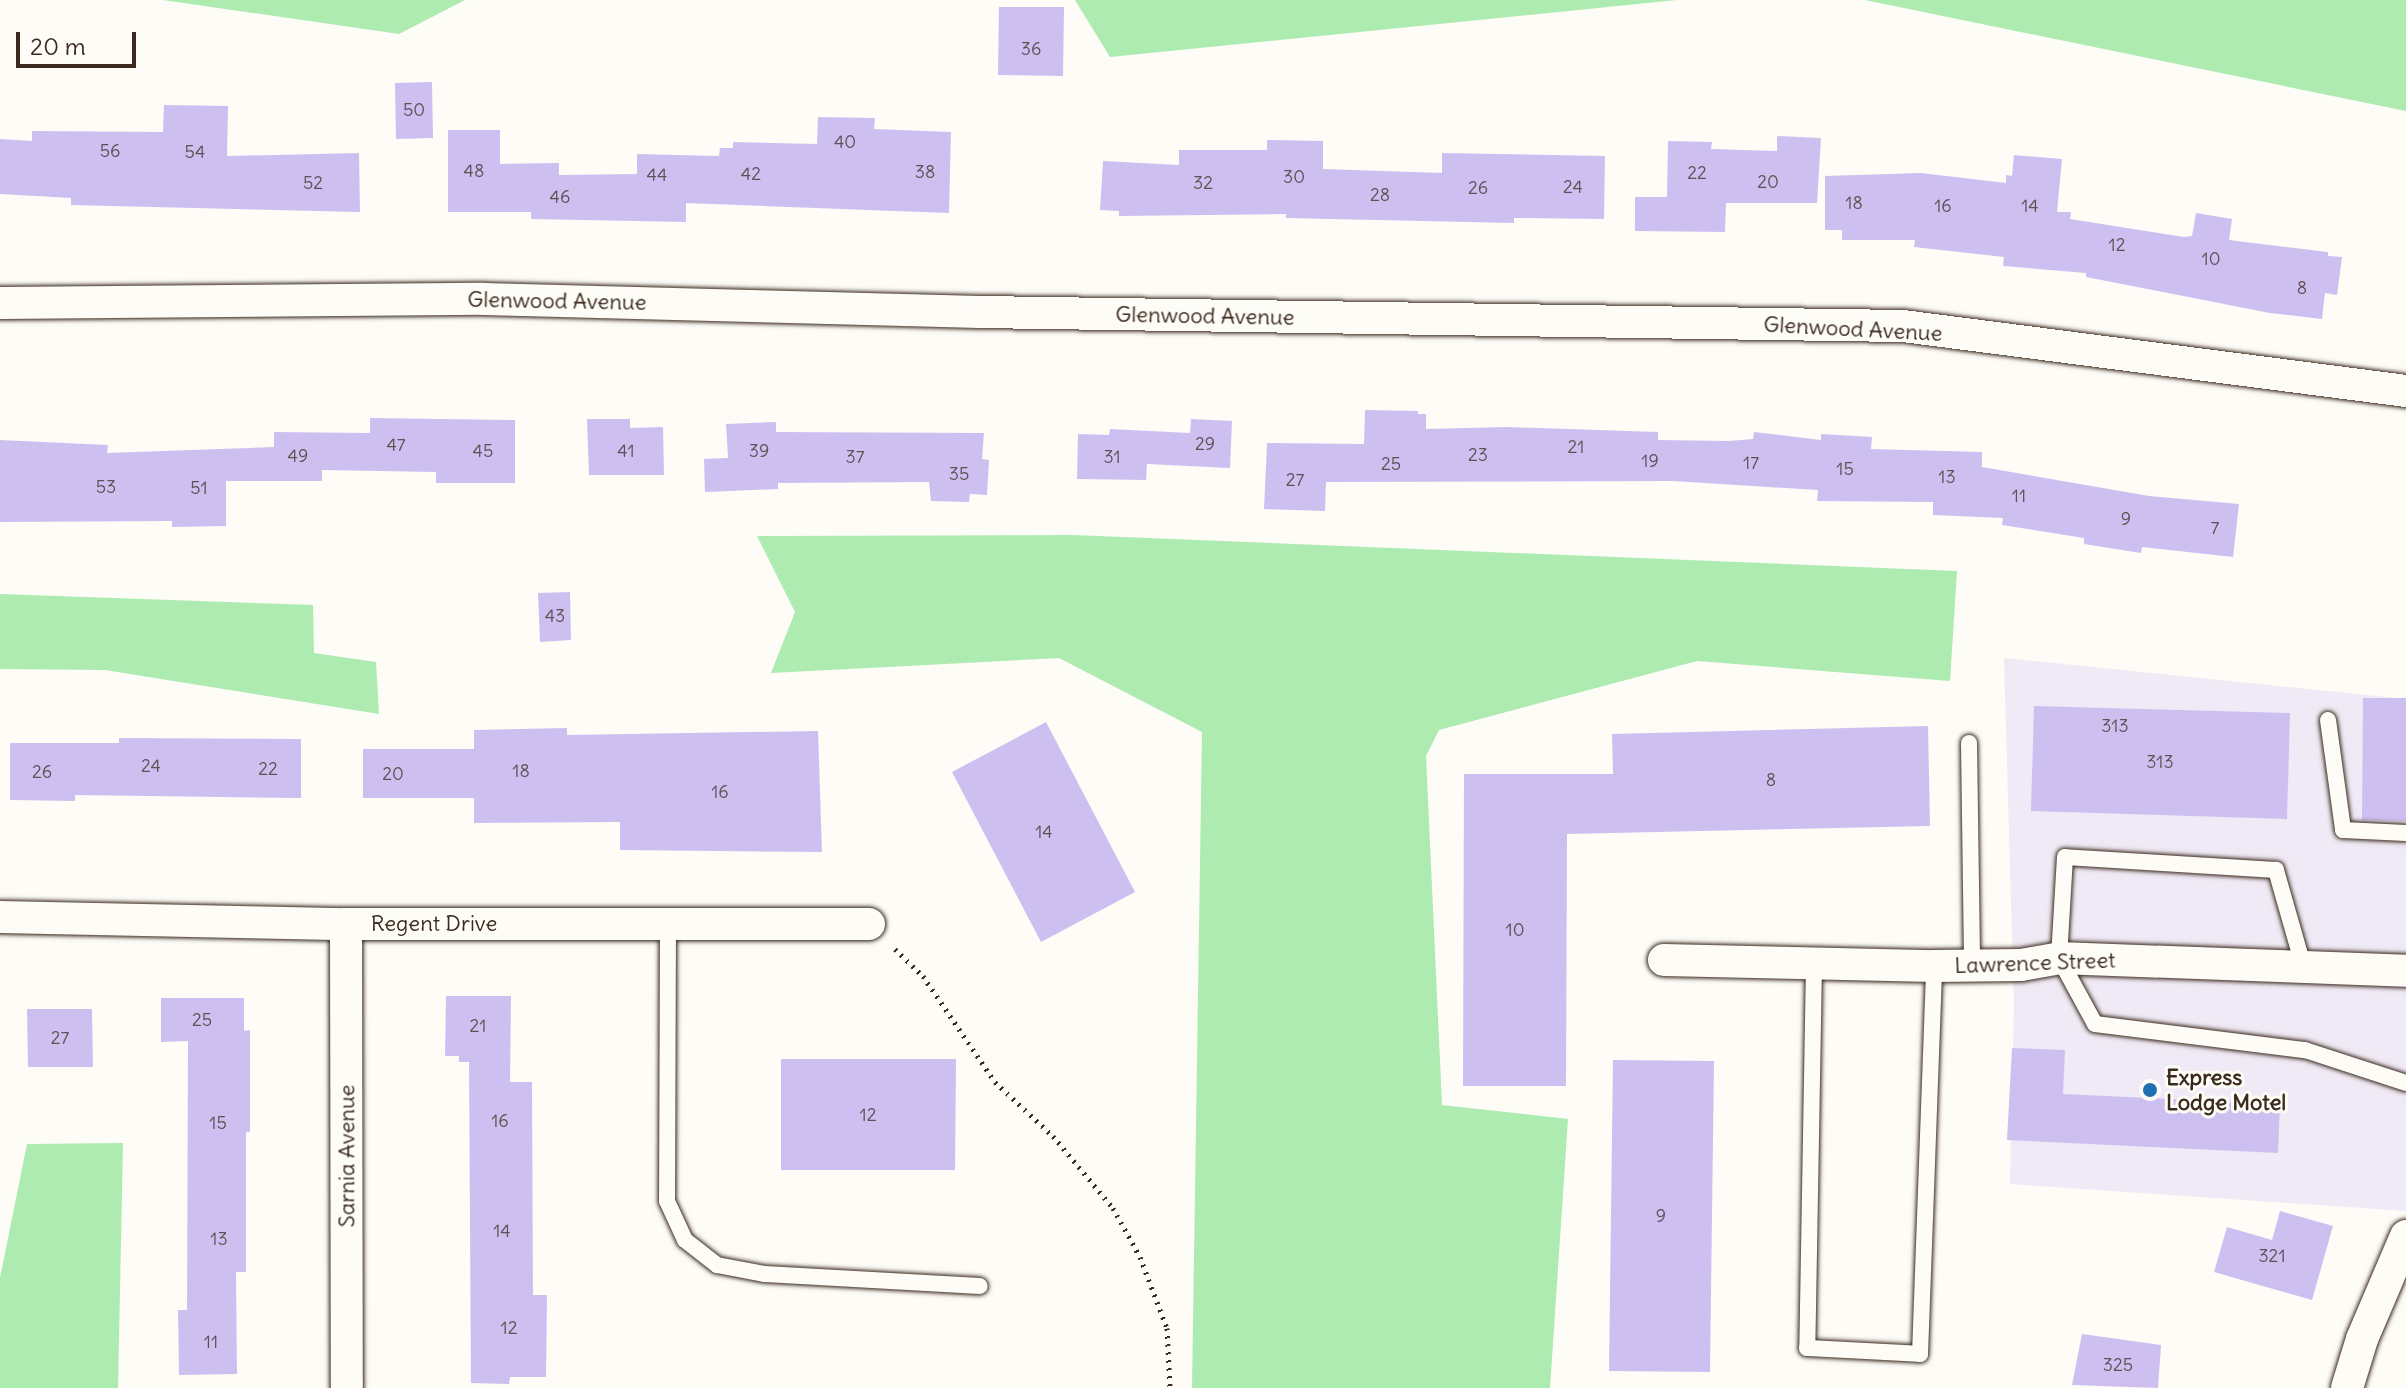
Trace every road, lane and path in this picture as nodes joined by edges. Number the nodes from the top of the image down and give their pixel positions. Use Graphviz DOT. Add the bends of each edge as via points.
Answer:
graph roads {
  1 [pos="0,303"];
  2 [pos="2406,391"];
  3 [pos="2328,720"];
  4 [pos="1969,743"];
  5 [pos="2406,833"];
  6 [pos="0,917"];
  7 [pos="346,924"];
  8 [pos="668,924"];
  9 [pos="869,924"];
  10 [pos="2059,958"];
  11 [pos="1664,960"];
  12 [pos="1814,964"];
  13 [pos="1972,965"];
  14 [pos="2303,965"];
  15 [pos="1934,966"];
  16 [pos="2406,971"];
  17 [pos="2406,1083"];
  18 [pos="2406,1236"];
  19 [pos="980,1286"];
  20 [pos="347,1388"];
  21 [pos="1170,1388"];
  22 [pos="2347,1388"];
  1 -- 2 [label="street, Glenwood Avenue" via="483,299 1903,326"];
  3 -- 5 [label="lane" via="2343,830"];
  4 -- 13 [label="lane"];
  6 -- 7 [label="street, Regent Drive"];
  7 -- 8 [label="street, Regent Drive"];
  7 -- 20 [label="street, Sarnia Avenue"];
  8 -- 9 [label="street, Regent Drive"];
  8 -- 19 [label="lane" via="667,1201 685,1240 717,1265 765,1274"];
  9 -- 21 [label="path" via="923,976 995,1082 1071,1156 1113,1208 1140,1257 1167,1328"];
  10 -- 13 [label="street, Lawrence Street"];
  10 -- 14 [label="street, Lawrence Street"];
  10 -- 14 [label="lane" via="2065,857 2276,870"];
  10 -- 17 [label="lane" via="2095,1024 2305,1050"];
  11 -- 12 [label="street, Lawrence Street"];
  12 -- 15 [label="street, Lawrence Street"];
  12 -- 15 [label="lane" via="1807,1348 1920,1354"];
  13 -- 15 [label="street, Lawrence Street"];
  14 -- 16 [label="street, Lawrence Street"];
  18 -- 22 [label="street"];
}
